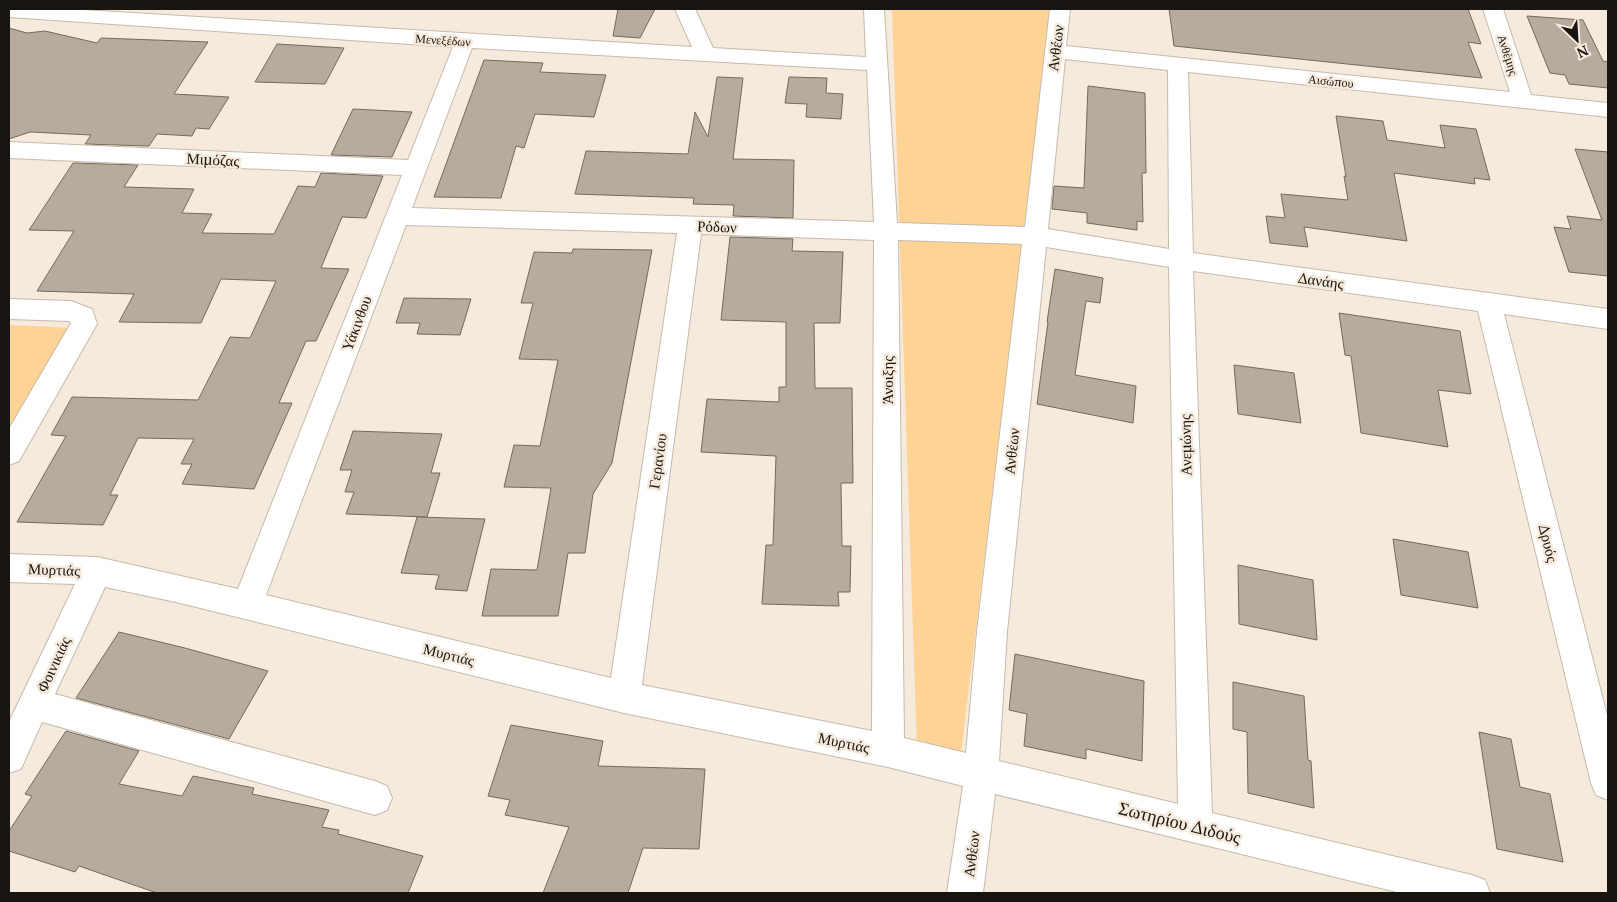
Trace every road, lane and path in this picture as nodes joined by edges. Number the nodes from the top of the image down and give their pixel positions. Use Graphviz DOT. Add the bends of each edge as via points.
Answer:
graph roads {
  1 [pos="685,9"];
  2 [pos="874,9"];
  3 [pos="1060,9"];
  4 [pos="1493,9"];
  5 [pos="9,10"];
  6 [pos="465,41"];
  7 [pos="1054,51"];
  8 [pos="705,54"];
  9 [pos="878,64"];
  10 [pos="1178,65"];
  11 [pos="1523,101"];
  12 [pos="1608,110"];
  13 [pos="9,150"];
  14 [pos="417,168"];
  15 [pos="398,216"];
  16 [pos="690,225"];
  17 [pos="886,230"];
  18 [pos="1035,236"];
  19 [pos="1181,260"];
  20 [pos="1489,303"];
  21 [pos="9,309"];
  22 [pos="1608,319"];
  23 [pos="9,453"];
  24 [pos="9,568"];
  25 [pos="97,570"];
  26 [pos="247,604"];
  27 [pos="624,697"];
  28 [pos="34,704"];
  29 [pos="888,751"];
  30 [pos="9,757"];
  31 [pos="981,774"];
  32 [pos="1608,783"];
  33 [pos="375,798"];
  34 [pos="1195,825"];
  35 [pos="966,893"];
  36 [pos="1472,893"];
  1 -- 8 [label="street"];
  2 -- 9 [label="street, Άνοιξης"];
  3 -- 7 [label="street, Ανθέων"];
  4 -- 11 [label="street, Ανθέμης"];
  5 -- 6 [label="street, Μενεξέδων" via="327,24"];
  6 -- 8 [label="street, Μενεξέδων"];
  6 -- 14 [label="street, Υάκινθου"];
  7 -- 10 [label="street, Αισώπου"];
  7 -- 18 [label="street, Ανθέων"];
  8 -- 9 [label="street, Μενεξέδων"];
  9 -- 17 [label="street, Άνοιξης"];
  10 -- 11 [label="street, Αισώπου"];
  10 -- 19 [label="street, Ανεμώνης"];
  11 -- 12 [label="street, Αισώπου"];
  13 -- 14 [label="street, Μιμόζας"];
  14 -- 15 [label="street, Υάκινθου"];
  15 -- 16 [label="street, Ρόδων"];
  15 -- 26 [label="street, Υάκινθου"];
  16 -- 17 [label="street, Ρόδων"];
  16 -- 27 [label="street, Γερανίου"];
  17 -- 18 [label="street, Ρόδων"];
  17 -- 29 [label="street, Άνοιξης"];
  18 -- 19 [label="street, Δανάης"];
  18 -- 31 [label="street, Ανθέων" via="992,632"];
  19 -- 20 [label="street, Δανάης"];
  19 -- 34 [label="street, Ανεμώνης"];
  20 -- 22 [label="street, Δανάης"];
  20 -- 32 [label="street, Δρυός"];
  21 -- 23 [label="street" via="71,311 83,316 84,324"];
  24 -- 25 [label="street, Μυρτιάς"];
  25 -- 26 [label="street, Μυρτιάς"];
  25 -- 28 [label="street, Φοινικιάς"];
  26 -- 27 [label="street, Μυρτιάς"];
  27 -- 29 [label="street, Μυρτιάς"];
  28 -- 30 [label="street, Φοινικιάς"];
  28 -- 33 [label="street"];
  29 -- 31 [label="street, Σωτηρίου Διδούς"];
  31 -- 34 [label="street, Σωτηρίου Διδούς"];
  31 -- 35 [label="street, Ανθέων"];
  34 -- 36 [label="street, Σωτηρίου Διδούς"];
}
